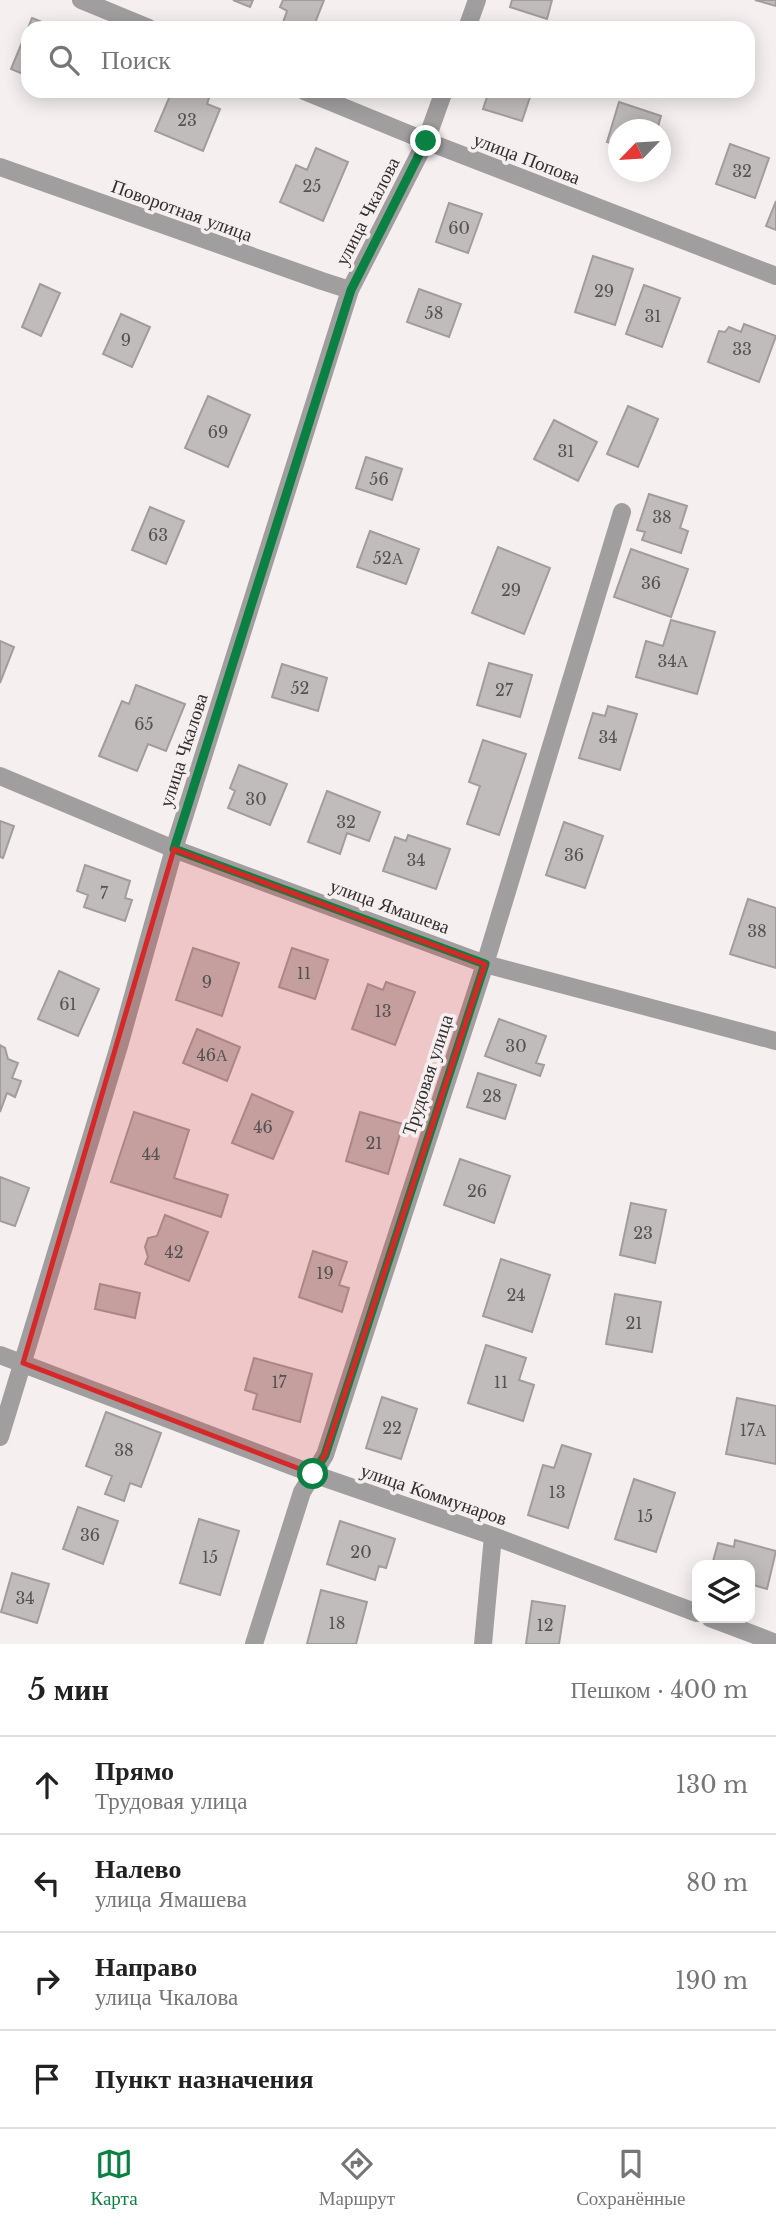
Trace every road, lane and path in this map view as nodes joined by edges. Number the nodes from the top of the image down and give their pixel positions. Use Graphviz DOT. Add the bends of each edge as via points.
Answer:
graph roads {
  1 [pos="81,0"];
  2 [pos="477,0"];
  3 [pos="132,21"];
  4 [pos="470,21"];
  5 [pos="320,98"];
  6 [pos="441,98"];
  7 [pos="426,141"];
  8 [pos="0,167"];
  9 [pos="776,276"];
  10 [pos="351,290"];
  11 [pos="622,512"];
  12 [pos="0,776"];
  13 [pos="174,849"];
  14 [pos="485,964"];
  15 [pos="776,1041"];
  16 [pos="0,1355"];
  17 [pos="23,1363"];
  18 [pos="0,1437"];
  19 [pos="313,1474"];
  20 [pos="493,1536"];
  21 [pos="692,1611"];
  22 [pos="723,1623"];
  23 [pos="776,1643"];
  24 [pos="254,1644"];
  25 [pos="483,1644"];
  1 -- 3 [label="street"];
  2 -- 4 [label="street"];
  5 -- 7 [label="street, улица Попова"];
  6 -- 7 [label="street, улица Чкалова"];
  7 -- 9 [label="street, улица Попова"];
  7 -- 10 [label="street, улица Чкалова"];
  8 -- 10 [label="street, Поворотная улица"];
  10 -- 13 [label="street, улица Чкалова"];
  11 -- 14 [label="street, Трудовая улица"];
  12 -- 13 [label="street, улица Ямашева"];
  13 -- 14 [label="street, улица Ямашева"];
  13 -- 17 [label="street, улица Чкалова"];
  14 -- 15 [label="street, улица Ямашева"];
  14 -- 19 [label="street, Трудовая улица" via="325,1455"];
  16 -- 17 [label="street, улица Коммунаров"];
  17 -- 18 [label="street, улица Чкалова"];
  17 -- 19 [label="street, улица Коммунаров"];
  19 -- 20 [label="street, улица Коммунаров"];
  19 -- 24 [label="street, Трудовая улица" via="302,1492"];
  20 -- 21 [label="street, улица Коммунаров"];
  20 -- 25 [label="street"];
  22 -- 23 [label="street"];
}
